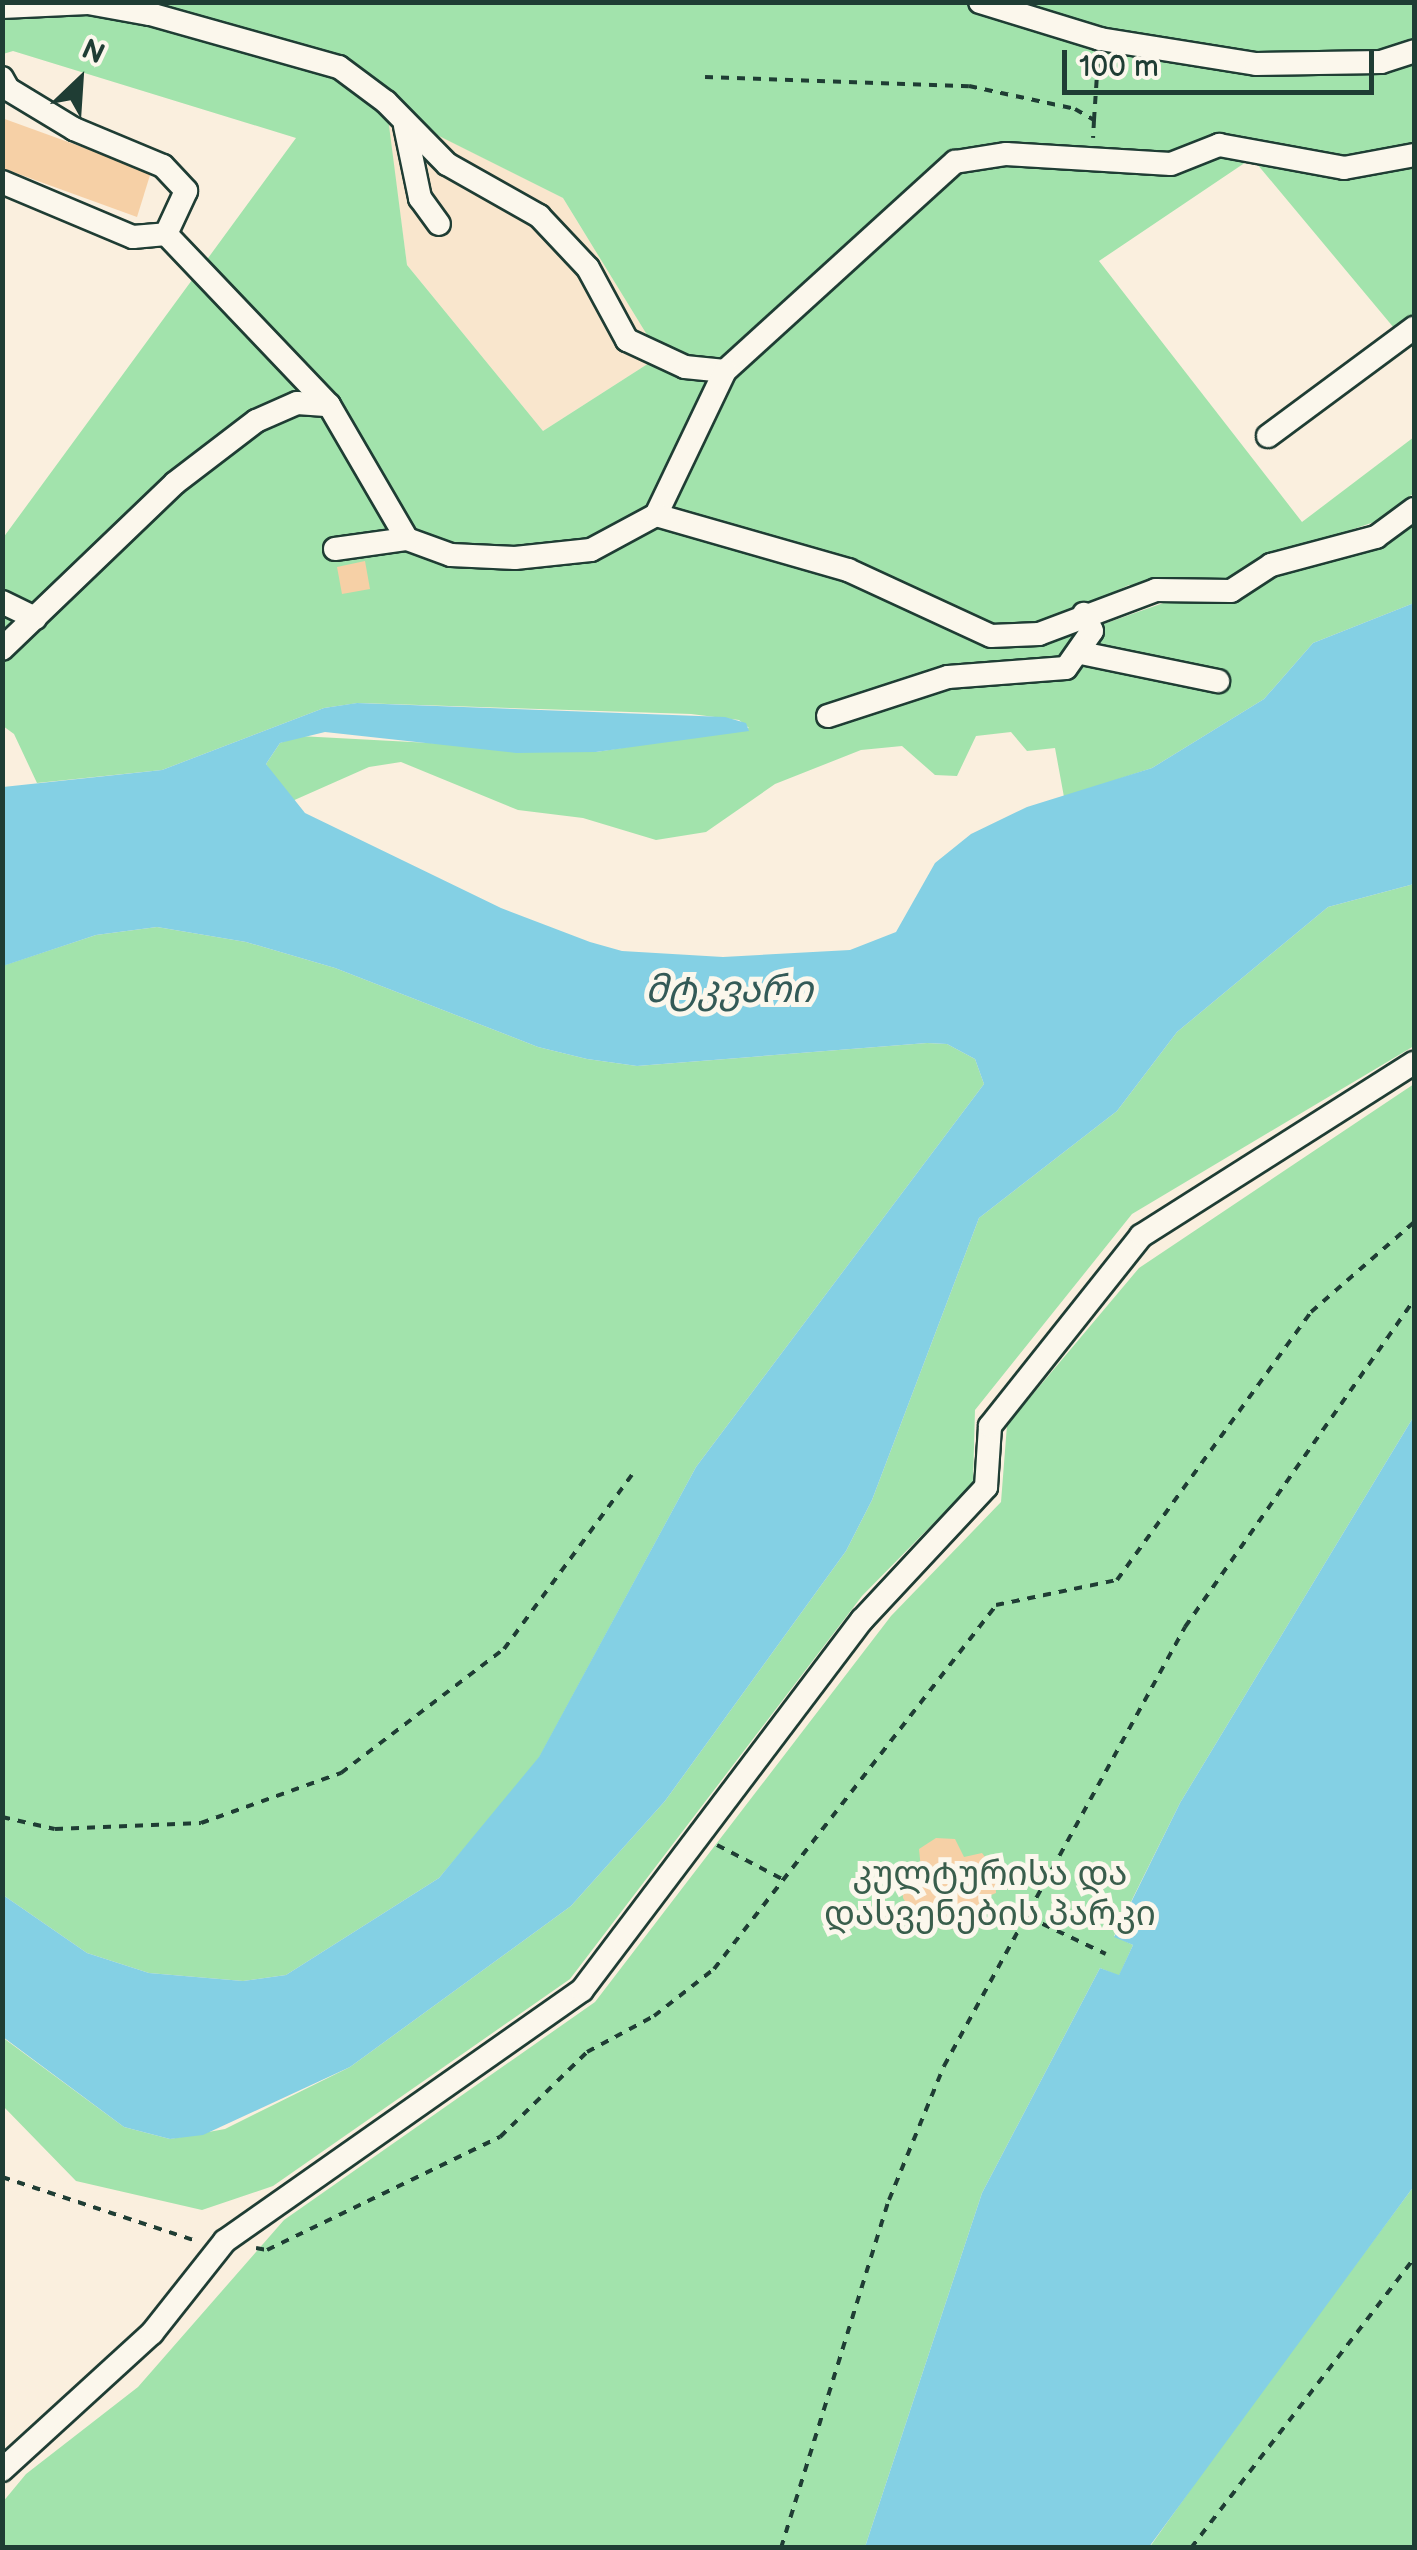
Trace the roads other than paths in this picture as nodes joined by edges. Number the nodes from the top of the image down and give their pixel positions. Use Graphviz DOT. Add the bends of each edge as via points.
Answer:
graph roads {
  1 [pos="980,2"];
  2 [pos="2,8"];
  3 [pos="1414,51"];
  4 [pos="4,89"];
  5 [pos="405,126"];
  6 [pos="1414,155"];
  7 [pos="2,182"];
  8 [pos="439,224"];
  9 [pos="166,234"];
  10 [pos="1414,328"];
  11 [pos="725,371"];
  12 [pos="329,405"];
  13 [pos="1268,436"];
  14 [pos="1414,509"];
  15 [pos="656,515"];
  16 [pos="407,538"];
  17 [pos="335,549"];
  18 [pos="2,602"];
  19 [pos="1084,614"];
  20 [pos="34,618"];
  21 [pos="2,650"];
  22 [pos="1082,653"];
  23 [pos="1218,681"];
  24 [pos="828,716"];
  25 [pos="1414,1063"];
  26 [pos="2,2470"];
  1 -- 3 [label="street" via="1100,39 1256,64 1382,62"];
  2 -- 5 [label="street" via="88,4 150,14 340,68 386,102"];
  4 -- 9 [label="street" via="74,129 163,166 186,191"];
  5 -- 8 [label="street" via="420,198"];
  5 -- 11 [label="street" via="447,164 539,216 588,268 626,340 684,367"];
  6 -- 11 [label="street" via="1344,168 1219,146 1171,164 1006,154 955,162"];
  7 -- 9 [label="street" via="133,237"];
  9 -- 12 [label="street"];
  10 -- 13 [label="street"];
  11 -- 15 [label="street"];
  12 -- 16 [label="street"];
  12 -- 20 [label="street" via="297,403 256,421 175,482"];
  14 -- 19 [label="street" via="1376,537 1271,566 1231,591 1156,590"];
  15 -- 16 [label="street" via="591,550 515,558 452,555"];
  15 -- 19 [label="street" via="848,570 991,636 1039,634"];
  16 -- 17 [label="street"];
  18 -- 20 [label="street"];
  19 -- 22 [label="street" via="1092,631"];
  20 -- 21 [label="street"];
  22 -- 23 [label="street"];
  22 -- 24 [label="street" via="1066,668 948,677"];
  25 -- 26 [label="street" via="1141,1236 990,1426 986,1488 862,1620 582,1990 225,2241 152,2333"];
}
